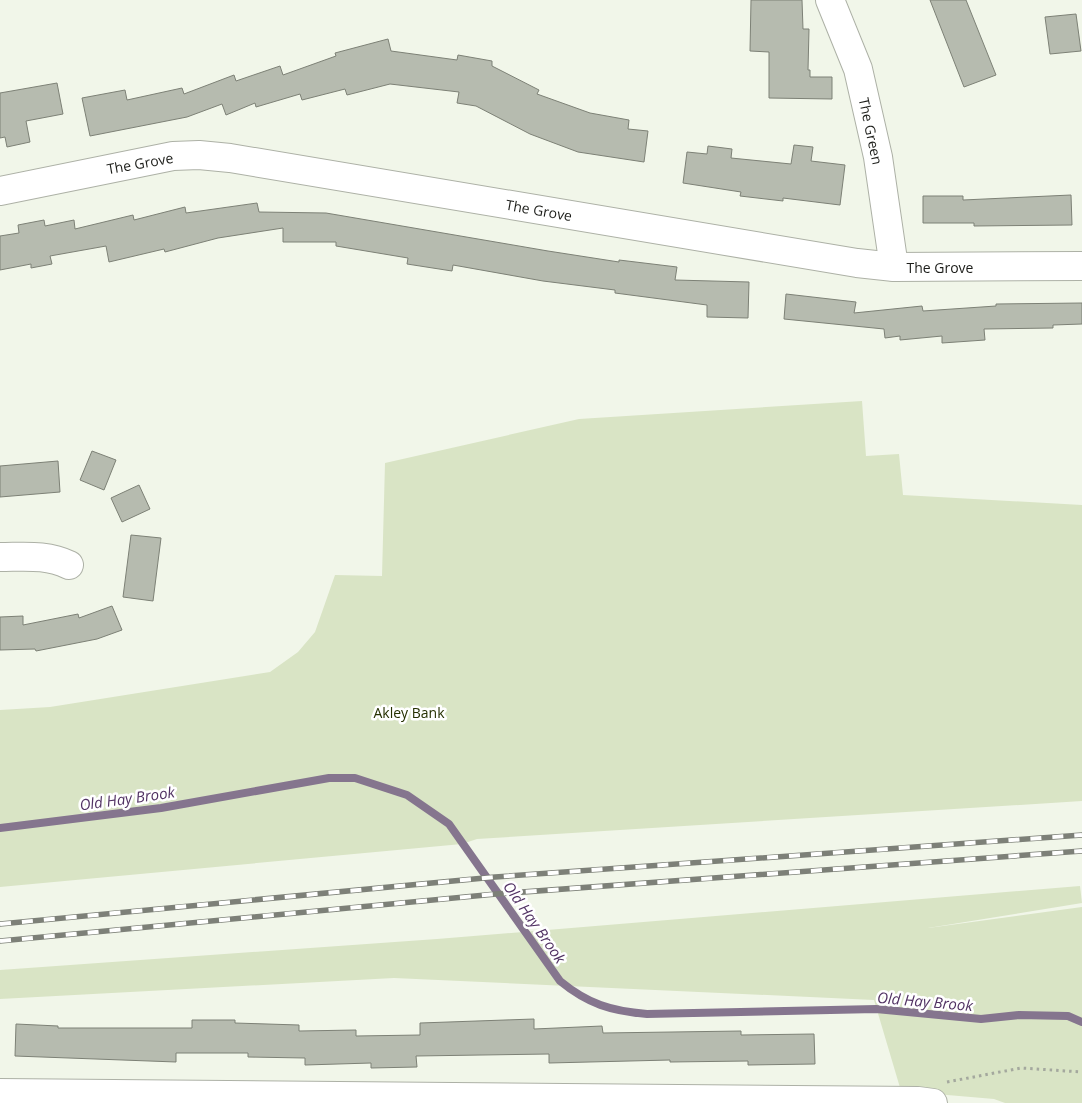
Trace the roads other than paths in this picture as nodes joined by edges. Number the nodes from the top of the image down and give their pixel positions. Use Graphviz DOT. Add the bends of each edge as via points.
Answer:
graph roads {
  1 [pos="830,0"];
  2 [pos="0,190"];
  3 [pos="1082,266"];
  4 [pos="894,267"];
  5 [pos="0,557"];
  6 [pos="69,565"];
  7 [pos="0,1093"];
  8 [pos="126,1099"];
  9 [pos="925,1102"];
  1 -- 4 [label="street, The Green" via="858,69 878,157"];
  2 -- 4 [label="street, The Grove" via="173,156 214,156"];
  3 -- 4 [label="street, The Grove"];
  5 -- 6 [label="street" via="42,556"];
  7 -- 8 [label="street"];
  8 -- 9 [label="street"];
}
